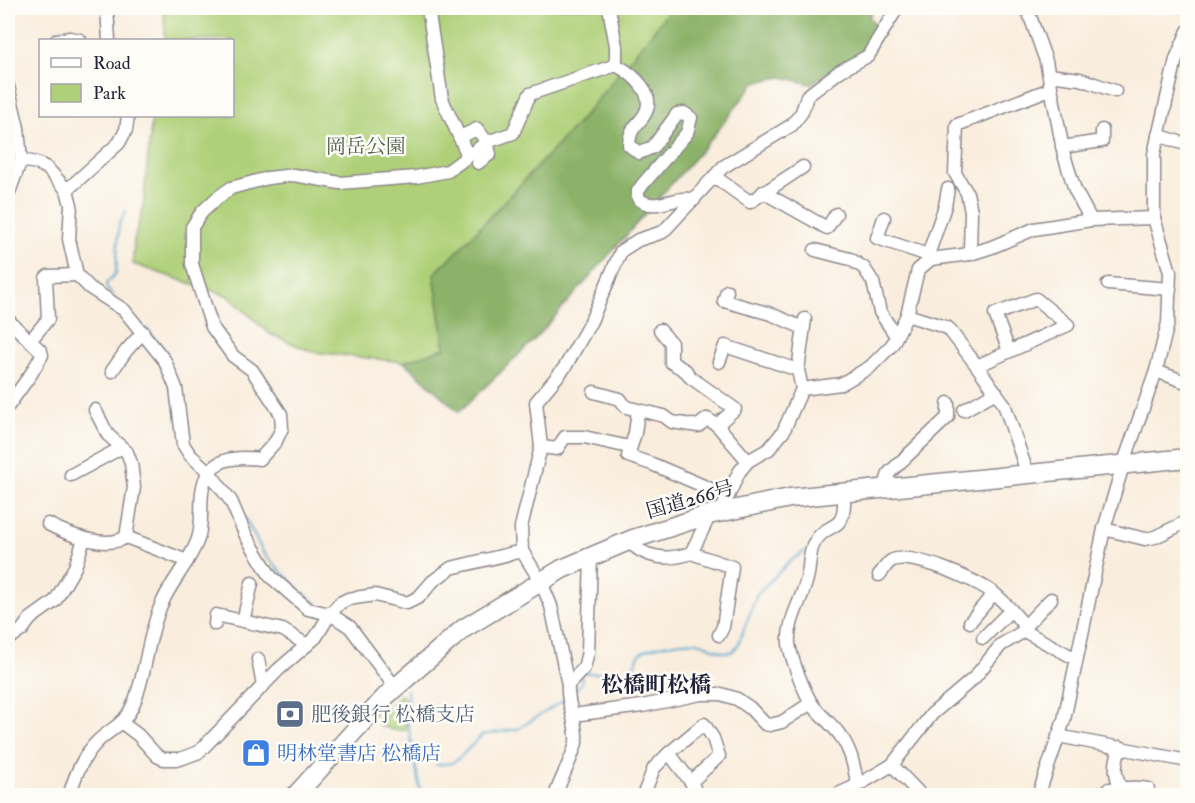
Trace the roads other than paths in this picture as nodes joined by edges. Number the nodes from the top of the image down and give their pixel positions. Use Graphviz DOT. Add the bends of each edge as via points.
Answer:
graph roads {
  1 [pos="107,8"];
  2 [pos="428,8"];
  3 [pos="609,8"];
  4 [pos="897,8"];
  5 [pos="1027,8"];
  6 [pos="1039,8"];
  7 [pos="1032,21"];
  8 [pos="1188,31"];
  9 [pos="109,39"];
  10 [pos="616,64"];
  11 [pos="1049,75"];
  12 [pos="8,86"];
  13 [pos="1050,89"];
  14 [pos="1114,91"];
  15 [pos="128,117"];
  16 [pos="1102,130"];
  17 [pos="1158,135"];
  18 [pos="460,137"];
  19 [pos="487,142"];
  20 [pos="1188,146"];
  21 [pos="1062,147"];
  22 [pos="473,159"];
  23 [pos="21,160"];
  24 [pos="803,167"];
  25 [pos="715,177"];
  26 [pos="948,189"];
  27 [pos="66,190"];
  28 [pos="763,192"];
  29 [pos="8,195"];
  30 [pos="694,200"];
  31 [pos="836,214"];
  32 [pos="884,218"];
  33 [pos="1154,218"];
  34 [pos="1091,220"];
  35 [pos="815,250"];
  36 [pos="970,254"];
  37 [pos="929,257"];
  38 [pos="76,275"];
  39 [pos="1108,284"];
  40 [pos="1170,289"];
  41 [pos="724,301"];
  42 [pos="907,315"];
  43 [pos="8,320"];
  44 [pos="660,330"];
  45 [pos="143,332"];
  46 [pos="896,336"];
  47 [pos="30,340"];
  48 [pos="1009,351"];
  49 [pos="719,362"];
  50 [pos="977,366"];
  51 [pos="798,370"];
  52 [pos="112,371"];
  53 [pos="1156,371"];
  54 [pos="1188,383"];
  55 [pos="802,389"];
  56 [pos="594,392"];
  57 [pos="996,392"];
  58 [pos="948,403"];
  59 [pos="8,406"];
  60 [pos="95,410"];
  61 [pos="964,410"];
  62 [pos="638,411"];
  63 [pos="717,425"];
  64 [pos="121,447"];
  65 [pos="541,447"];
  66 [pos="629,447"];
  67 [pos="1188,458"];
  68 [pos="748,461"];
  69 [pos="1123,465"];
  70 [pos="209,472"];
  71 [pos="71,475"];
  72 [pos="1028,475"];
  73 [pos="884,490"];
  74 [pos="844,493"];
  75 [pos="719,508"];
  76 [pos="1188,521"];
  77 [pos="48,524"];
  78 [pos="1104,530"];
  79 [pos="126,537"];
  80 [pos="84,538"];
  81 [pos="628,540"];
  82 [pos="522,551"];
  83 [pos="691,553"];
  84 [pos="591,556"];
  85 [pos="187,561"];
  86 [pos="879,575"];
  87 [pos="541,582"];
  88 [pos="252,584"];
  89 [pos="994,593"];
  90 [pos="1051,599"];
  91 [pos="1011,610"];
  92 [pos="330,614"];
  93 [pos="216,616"];
  94 [pos="243,621"];
  95 [pos="970,622"];
  96 [pos="1024,629"];
  97 [pos="719,635"];
  98 [pos="983,638"];
  99 [pos="8,639"];
  100 [pos="307,645"];
  101 [pos="258,659"];
  102 [pos="1076,659"];
  103 [pos="263,686"];
  104 [pos="395,687"];
  105 [pos="568,692"];
  106 [pos="811,703"];
  107 [pos="573,715"];
  108 [pos="122,723"];
  109 [pos="1059,736"];
  110 [pos="1120,747"];
  111 [pos="669,753"];
  112 [pos="1188,760"];
  113 [pos="892,765"];
  114 [pos="691,782"];
  115 [pos="858,785"];
  116 [pos="1148,789"];
  117 [pos="1122,792"];
  118 [pos="69,795"];
  119 [pos="295,795"];
  120 [pos="555,795"];
  121 [pos="643,795"];
  122 [pos="698,795"];
  123 [pos="834,795"];
  124 [pos="914,795"];
  125 [pos="1038,795"];
  126 [pos="1108,795"];
  1 -- 9 [label="street"];
  2 -- 18 [label="street" via="442,99"];
  3 -- 10 [label="street"];
  4 -- 25 [label="street" via="868,56 807,96 792,125 723,167"];
  5 -- 7 [label="street"];
  6 -- 7 [label="street"];
  7 -- 11 [label="street"];
  8 -- 17 [label="street" via="1176,59"];
  10 -- 19 [label="street" via="530,94 513,133"];
  10 -- 30 [label="street" via="644,87 648,100 645,114 629,132 629,145 639,153 653,147 677,114 691,118 687,133 643,184 638,198 652,206 674,199"];
  11 -- 13 [label="street"];
  11 -- 14 [label="street" via="1080,79"];
  12 -- 23 [label="street"];
  13 -- 21 [label="street"];
  13 -- 36 [label="street" via="957,125 954,173 967,193 971,211"];
  15 -- 27 [label="street" via="119,143"];
  16 -- 21 [label="street" via="1102,141"];
  17 -- 20 [label="street"];
  17 -- 33 [label="street" via="1154,154"];
  18 -- 19 [label="street" via="477,129"];
  18 -- 22 [label="street"];
  19 -- 22 [label="street"];
  21 -- 34 [label="street" via="1074,190"];
  22 -- 70 [label="street" via="448,171 416,177 340,183 294,175 268,178 231,188 202,212 192,227 192,264 212,327 233,356 252,370 281,414 282,428 260,459 229,460"];
  23 -- 27 [label="street" via="47,168"];
  23 -- 29 [label="street"];
  24 -- 28 [label="street"];
  25 -- 28 [label="street" via="750,202"];
  25 -- 30 [label="street"];
  26 -- 37 [label="street"];
  27 -- 38 [label="street" via="71,205 69,239"];
  28 -- 31 [label="street" via="827,228"];
  30 -- 65 [label="street" via="663,232 638,240 621,251 591,321 565,367 536,402"];
  32 -- 37 [label="street" via="877,238"];
  33 -- 34 [label="street"];
  33 -- 40 [label="street" via="1170,272"];
  34 -- 36 [label="street" via="1034,229"];
  35 -- 46 [label="street" via="850,259 864,268 873,282 880,312"];
  36 -- 37 [label="street"];
  37 -- 42 [label="street" via="918,270"];
  38 -- 45 [label="street" via="124,310"];
  38 -- 47 [label="street" via="46,278 48,319"];
  39 -- 40 [label="street"];
  40 -- 53 [label="street" via="1168,323"];
  41 -- 51 [label="street" via="804,324"];
  42 -- 46 [label="street"];
  42 -- 50 [label="street" via="948,328"];
  43 -- 47 [label="street"];
  44 -- 63 [label="street" via="671,343 671,362 735,409"];
  45 -- 52 [label="street"];
  45 -- 70 [label="street" via="170,371 183,444"];
  46 -- 55 [label="street" via="870,367 842,384"];
  47 -- 59 [label="street" via="42,355"];
  48 -- 48 [label="street" via="1029,342 1068,325 1036,299 995,314"];
  48 -- 50 [label="street"];
  49 -- 51 [label="street" via="725,346"];
  50 -- 57 [label="street"];
  51 -- 55 [label="street"];
  53 -- 54 [label="street"];
  53 -- 69 [label="street"];
  55 -- 68 [label="street" via="783,432 769,449"];
  56 -- 62 [label="street" via="620,399 626,407"];
  57 -- 61 [label="street"];
  57 -- 72 [label="street" via="1004,404"];
  58 -- 73 [label="street" via="948,417 889,473"];
  60 -- 64 [label="street" via="108,435"];
  62 -- 63 [label="street" via="672,422 698,426 707,419"];
  62 -- 66 [label="street"];
  63 -- 68 [label="street"];
  64 -- 71 [label="street"];
  64 -- 79 [label="street" via="131,463 134,487"];
  65 -- 66 [label="street" via="557,449 565,437"];
  65 -- 82 [label="street" via="521,527"];
  66 -- 75 [label="street" via="628,456 652,464"];
  67 -- 69 [label="highway, 国道266号"];
  68 -- 75 [label="street"];
  69 -- 72 [label="highway, 国道266号"];
  69 -- 78 [label="street"];
  70 -- 85 [label="street" via="201,501 199,537"];
  70 -- 92 [label="street" via="231,501 246,536 271,576 308,609"];
  72 -- 73 [label="highway, 国道266号"];
  73 -- 74 [label="highway, 国道266号"];
  74 -- 75 [label="highway, 国道266号"];
  74 -- 106 [label="street" via="843,517 813,544 806,583 789,634 796,668"];
  75 -- 81 [label="highway, 国道266号"];
  75 -- 83 [label="street" via="706,523"];
  76 -- 78 [label="street" via="1145,539"];
  77 -- 80 [label="street"];
  78 -- 102 [label="street"];
  79 -- 80 [label="street" via="120,541"];
  79 -- 85 [label="street"];
  80 -- 99 [label="street" via="72,573 55,601"];
  81 -- 83 [label="street" via="640,552 650,555 678,558"];
  81 -- 84 [label="highway, 国道266号"];
  82 -- 87 [label="street"];
  82 -- 92 [label="street" via="451,568 407,603 381,596 348,599"];
  83 -- 97 [label="street" via="732,567"];
  84 -- 87 [label="highway, 国道266号"];
  84 -- 105 [label="street" via="588,652 584,668"];
  85 -- 108 [label="street" via="161,604 135,702"];
  86 -- 89 [label="street" via="891,561 901,558 927,562"];
  87 -- 104 [label="highway, 国道266号" via="463,630"];
  87 -- 105 [label="street" via="551,606"];
  88 -- 94 [label="street"];
  89 -- 91 [label="street"];
  89 -- 95 [label="street"];
  90 -- 96 [label="street"];
  91 -- 96 [label="street"];
  91 -- 98 [label="street"];
  92 -- 100 [label="street" via="322,630"];
  92 -- 104 [label="street" via="351,627"];
  93 -- 94 [label="street"];
  94 -- 100 [label="street" via="286,631"];
  96 -- 102 [label="street"];
  96 -- 113 [label="street" via="1001,645 974,678 932,714"];
  100 -- 103 [label="street"];
  101 -- 103 [label="street"];
  102 -- 109 [label="street"];
  103 -- 108 [label="street" via="204,748 180,759 157,756"];
  104 -- 119 [label="highway, 国道266号"];
  105 -- 107 [label="street"];
  106 -- 107 [label="street" via="782,722 770,725 737,699 721,694"];
  106 -- 115 [label="street" via="841,736"];
  107 -- 120 [label="street" via="576,743"];
  108 -- 118 [label="street" via="90,749"];
  109 -- 110 [label="street"];
  109 -- 125 [label="street"];
  110 -- 112 [label="street"];
  110 -- 117 [label="street" via="1115,773"];
  111 -- 114 [label="street"];
  111 -- 114 [label="street" via="705,724 719,756"];
  111 -- 121 [label="street" via="654,768"];
  113 -- 115 [label="street"];
  113 -- 124 [label="street" via="918,792"];
  114 -- 122 [label="street"];
  115 -- 123 [label="street"];
  116 -- 117 [label="street" via="1128,786"];
  117 -- 126 [label="street" via="1109,789"];
}
